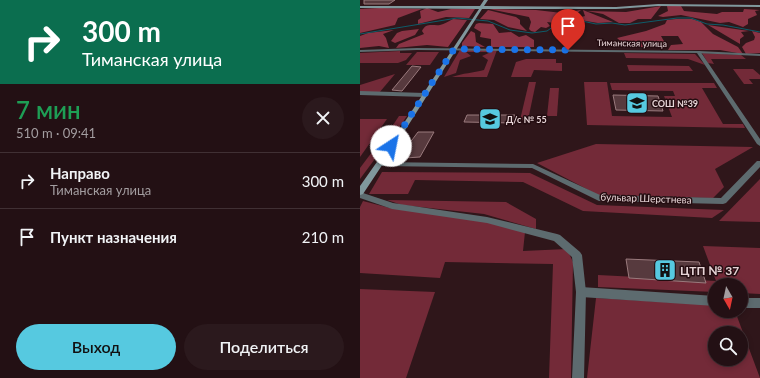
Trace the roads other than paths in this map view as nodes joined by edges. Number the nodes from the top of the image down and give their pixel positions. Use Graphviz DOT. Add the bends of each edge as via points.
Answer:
graph roads {
  1 [pos="486,0"];
  2 [pos="760,6"];
  3 [pos="360,7"];
  4 [pos="481,9"];
  5 [pos="454,49"];
  6 [pos="360,51"];
  7 [pos="698,52"];
  8 [pos="760,55"];
  9 [pos="360,94"];
  10 [pos="425,95"];
  11 [pos="760,144"];
  12 [pos="760,163"];
  13 [pos="380,164"];
  14 [pos="360,194"];
  15 [pos="581,292"];
  16 [pos="708,301"];
  17 [pos="748,302"];
  18 [pos="760,303"];
  19 [pos="578,378"];
  1 -- 4 [label="main road"];
  2 -- 4 [label="main road"];
  3 -- 4 [label="main road"];
  4 -- 5 [label="main road"];
  5 -- 6 [label="street, Тиманская улица"];
  5 -- 7 [label="street, Тиманская улица"];
  5 -- 10 [label="main road"];
  7 -- 8 [label="street, Тиманская улица"];
  7 -- 11 [label="street"];
  9 -- 10 [label="street"];
  10 -- 13 [label="main road"];
  12 -- 13 [label="street, бульвар Шерстнева" via="723,201 599,198 533,166"];
  13 -- 14 [label="main road"];
  14 -- 15 [label="street" via="392,206 487,220 557,238 577,255"];
  15 -- 16 [label="street"];
  15 -- 19 [label="street"];
  17 -- 18 [label="street"];
}
